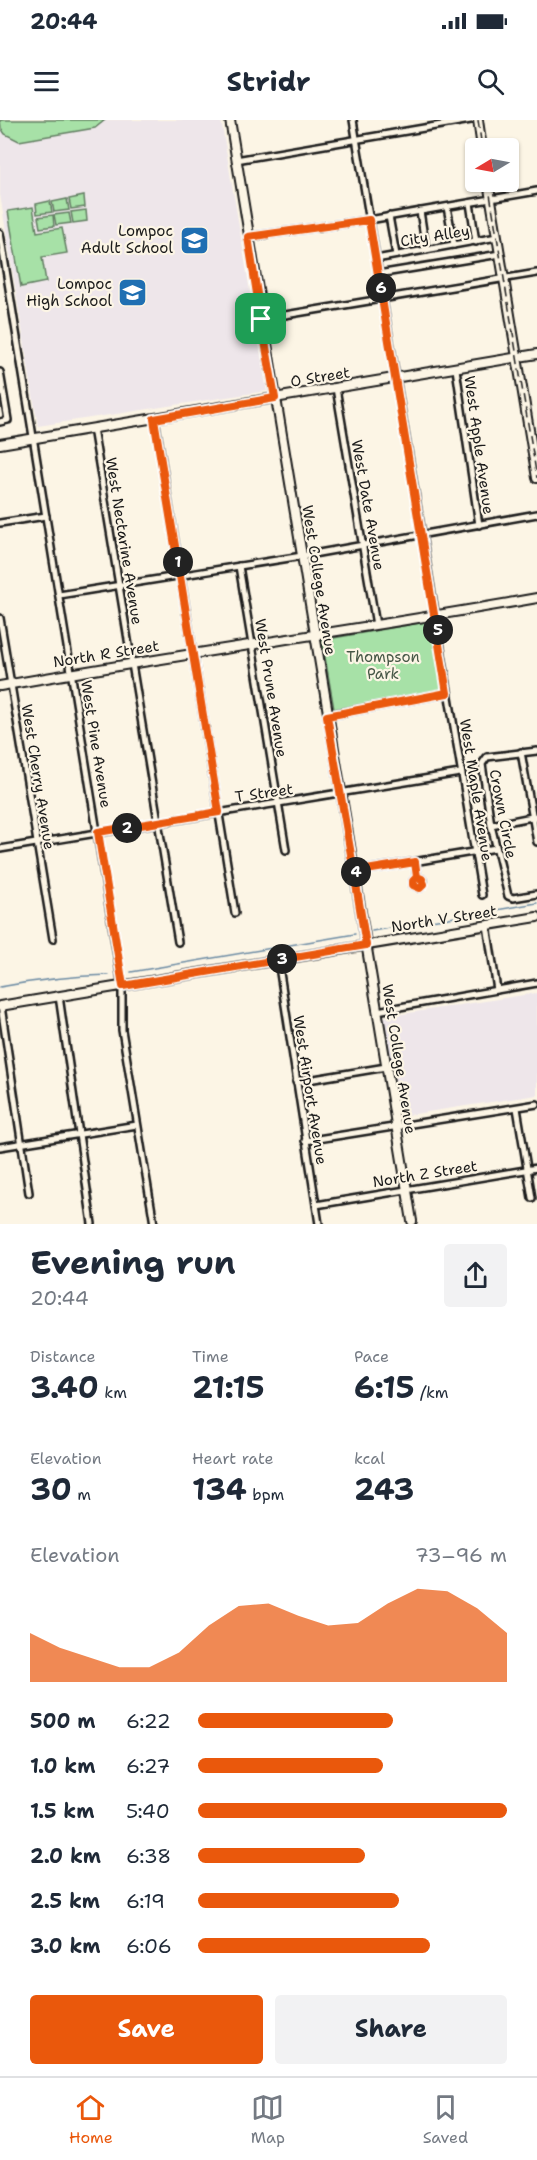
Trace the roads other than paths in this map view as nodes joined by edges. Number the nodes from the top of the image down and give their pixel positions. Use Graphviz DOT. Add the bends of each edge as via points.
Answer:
graph roads {
  1 [pos="230,120"];
  2 [pos="353,120"];
  3 [pos="471,120"];
  4 [pos="478,120"];
  5 [pos="481,138"];
  6 [pos="356,141"];
  7 [pos="236,160"];
  8 [pos="537,191"];
  9 [pos="489,192"];
  10 [pos="490,199"];
  11 [pos="470,203"];
  12 [pos="447,207"];
  13 [pos="420,211"];
  14 [pos="389,216"];
  15 [pos="369,220"];
  16 [pos="0,233"];
  17 [pos="248,237"];
  18 [pos="497,237"];
  19 [pos="476,242"];
  20 [pos="454,245"];
  21 [pos="426,250"];
  22 [pos="500,254"];
  23 [pos="396,255"];
  24 [pos="376,259"];
  25 [pos="537,273"];
  26 [pos="378,274"];
  27 [pos="8,278"];
  28 [pos="0,279"];
  29 [pos="504,279"];
  30 [pos="383,299"];
  31 [pos="261,319"];
  32 [pos="537,354"];
  33 [pos="517,358"];
  34 [pos="456,369"];
  35 [pos="0,372"];
  36 [pos="396,378"];
  37 [pos="336,388"];
  38 [pos="275,398"];
  39 [pos="154,419"];
  40 [pos="0,422"];
  41 [pos="93,429"];
  42 [pos="34,438"];
  43 [pos="0,444"];
  44 [pos="537,478"];
  45 [pos="537,514"];
  46 [pos="46,516"];
  47 [pos="0,523"];
  48 [pos="479,525"];
  49 [pos="422,535"];
  50 [pos="362,545"];
  51 [pos="302,556"];
  52 [pos="239,566"];
  53 [pos="180,575"];
  54 [pos="120,585"];
  55 [pos="59,595"];
  56 [pos="537,598"];
  57 [pos="436,616"];
  58 [pos="0,618"];
  59 [pos="376,625"];
  60 [pos="314,635"];
  61 [pos="251,644"];
  62 [pos="192,654"];
  63 [pos="133,663"];
  64 [pos="72,674"];
  65 [pos="11,684"];
  66 [pos="0,686"];
  67 [pos="447,693"];
  68 [pos="327,716"];
  69 [pos="537,751"];
  70 [pos="521,753"];
  71 [pos="460,772"];
  72 [pos="341,794"];
  73 [pos="278,803"];
  74 [pos="219,812"];
  75 [pos="535,816"];
  76 [pos="160,822"];
  77 [pos="491,825"];
  78 [pos="98,832"];
  79 [pos="537,842"];
  80 [pos="37,843"];
  81 [pos="496,848"];
  82 [pos="0,849"];
  83 [pos="286,849"];
  84 [pos="473,852"];
  85 [pos="415,862"];
  86 [pos="354,872"];
  87 [pos="417,877"];
  88 [pos="537,894"];
  89 [pos="482,895"];
  90 [pos="235,913"];
  91 [pos="537,917"];
  92 [pos="487,925"];
  93 [pos="53,939"];
  94 [pos="178,942"];
  95 [pos="366,945"];
  96 [pos="278,960"];
  97 [pos="537,984"];
  98 [pos="123,986"];
  99 [pos="497,990"];
  100 [pos="59,996"];
  101 [pos="0,1006"];
  102 [pos="377,1011"];
  103 [pos="386,1067"];
  104 [pos="296,1082"];
  105 [pos="537,1104"];
  106 [pos="517,1108"];
  107 [pos="137,1125"];
  108 [pos="396,1126"];
  109 [pos="80,1135"];
  110 [pos="305,1141"];
  111 [pos="22,1143"];
  112 [pos="0,1147"];
  113 [pos="537,1168"];
  114 [pos="527,1170"];
  115 [pos="406,1189"];
  116 [pos="29,1193"];
  117 [pos="532,1198"];
  118 [pos="316,1205"];
  119 [pos="412,1221"];
  120 [pos="92,1224"];
  121 [pos="154,1224"];
  122 [pos="319,1224"];
  1 -- 7 [label="street, West College Avenue"];
  2 -- 6 [label="street, West Maple Avenue"];
  3 -- 6 [label="street"];
  4 -- 5 [label="street"];
  6 -- 7 [label="street"];
  6 -- 15 [label="street, West Maple Avenue"];
  7 -- 17 [label="street, West College Avenue"];
  8 -- 10 [label="street"];
  9 -- 10 [label="street"];
  10 -- 11 [label="street"];
  10 -- 18 [label="street"];
  11 -- 12 [label="street"];
  11 -- 19 [label="street"];
  12 -- 13 [label="street"];
  12 -- 20 [label="street"];
  13 -- 14 [label="street"];
  13 -- 21 [label="street"];
  14 -- 15 [label="street"];
  14 -- 23 [label="street"];
  15 -- 17 [label="street"];
  15 -- 24 [label="street, West Maple Avenue"];
  16 -- 27 [label="street, West Pine Avenue"];
  17 -- 31 [label="street, West College Avenue"];
  18 -- 19 [label="street, City Alley"];
  18 -- 22 [label="street"];
  19 -- 20 [label="street, City Alley"];
  20 -- 21 [label="street, City Alley"];
  21 -- 23 [label="street, City Alley"];
  22 -- 26 [label="street"];
  22 -- 29 [label="street"];
  23 -- 24 [label="street, City Alley"];
  24 -- 26 [label="street, West Maple Avenue"];
  25 -- 29 [label="street"];
  26 -- 30 [label="street, West Maple Avenue"];
  27 -- 28 [label="street"];
  27 -- 42 [label="street, West Pine Avenue"];
  29 -- 30 [label="street"];
  29 -- 33 [label="street"];
  30 -- 31 [label="street"];
  30 -- 36 [label="street, West Maple Avenue"];
  31 -- 38 [label="street, West College Avenue"];
  32 -- 33 [label="street, O Street"];
  33 -- 34 [label="street, O Street"];
  33 -- 44 [label="street"];
  34 -- 36 [label="street, O Street"];
  34 -- 48 [label="street, West Apple Avenue"];
  35 -- 40 [label="street" via="8,420"];
  36 -- 37 [label="street, O Street"];
  36 -- 49 [label="street, West Maple Avenue"];
  37 -- 38 [label="street, O Street"];
  37 -- 50 [label="street, West Date Avenue"];
  38 -- 39 [label="street, O Street"];
  38 -- 51 [label="street, West College Avenue"];
  39 -- 41 [label="street, O Street"];
  39 -- 53 [label="street"];
  41 -- 42 [label="street, O Street"];
  41 -- 54 [label="street, West Nectarine Avenue"];
  42 -- 43 [label="street, O Street"];
  42 -- 46 [label="street, West Pine Avenue"];
  45 -- 48 [label="street"];
  46 -- 47 [label="street"];
  46 -- 55 [label="street, West Pine Avenue"];
  48 -- 49 [label="street"];
  49 -- 50 [label="street"];
  49 -- 57 [label="street, West Maple Avenue"];
  50 -- 51 [label="street"];
  50 -- 59 [label="street, West Date Avenue"];
  51 -- 52 [label="street"];
  51 -- 60 [label="street, West College Avenue"];
  52 -- 53 [label="street"];
  52 -- 61 [label="street, West Prune Avenue"];
  53 -- 54 [label="street"];
  53 -- 62 [label="street"];
  54 -- 55 [label="street"];
  54 -- 63 [label="street, West Nectarine Avenue"];
  55 -- 64 [label="street, West Pine Avenue"];
  56 -- 57 [label="street, North R Street"];
  57 -- 59 [label="street, North R Street"];
  57 -- 67 [label="street, West Maple Avenue"];
  58 -- 65 [label="street, West Cherry Avenue"];
  59 -- 60 [label="street, North R Street"];
  60 -- 61 [label="street, North R Street"];
  60 -- 68 [label="street, West College Avenue"];
  61 -- 62 [label="street, North R Street"];
  61 -- 73 [label="street, West Prune Avenue"];
  62 -- 63 [label="street, North R Street"];
  62 -- 74 [label="street"];
  63 -- 64 [label="street, North R Street"];
  63 -- 76 [label="street, West Nectarine Avenue"];
  64 -- 65 [label="street, North R Street"];
  64 -- 78 [label="street, West Pine Avenue"];
  65 -- 66 [label="street, North R Street"];
  65 -- 80 [label="street, West Cherry Avenue"];
  67 -- 68 [label="street"];
  67 -- 71 [label="street, West Maple Avenue"];
  68 -- 72 [label="street, West College Avenue"];
  69 -- 70 [label="street, Crown Circle"];
  70 -- 75 [label="street"];
  70 -- 77 [label="street, Crown Circle" via="487,757 482,764"];
  71 -- 72 [label="street, T Street"];
  71 -- 84 [label="street, West Maple Avenue"];
  72 -- 73 [label="street, T Street"];
  72 -- 86 [label="street, West College Avenue"];
  73 -- 74 [label="street, T Street"];
  73 -- 83 [label="street, West Prune Avenue"];
  74 -- 76 [label="street, T Street"];
  74 -- 90 [label="street"];
  75 -- 77 [label="street"];
  75 -- 79 [label="street"];
  76 -- 78 [label="street, T Street"];
  76 -- 94 [label="street, West Nectarine Avenue"];
  77 -- 81 [label="street, Crown Circle"];
  78 -- 80 [label="street, T Street"];
  78 -- 98 [label="street, West Pine Avenue"];
  80 -- 82 [label="street, T Street"];
  80 -- 93 [label="street, West Cherry Avenue"];
  81 -- 84 [label="street"];
  81 -- 88 [label="street, Crown Circle" via="508,896"];
  84 -- 85 [label="street"];
  84 -- 89 [label="street, West Maple Avenue"];
  85 -- 86 [label="street"];
  85 -- 87 [label="street"];
  86 -- 95 [label="street, West College Avenue"];
  91 -- 92 [label="street, North V Street"];
  92 -- 95 [label="street, North V Street"];
  92 -- 99 [label="street"];
  95 -- 96 [label="street, North V Street"];
  95 -- 102 [label="street, West College Avenue"];
  96 -- 98 [label="street, North V Street"];
  96 -- 104 [label="street, West Airport Avenue"];
  97 -- 99 [label="street"];
  98 -- 100 [label="street, North V Street"];
  98 -- 107 [label="street, West Pine Avenue" via="122,1030"];
  99 -- 102 [label="street"];
  100 -- 101 [label="street, North V Street"];
  100 -- 109 [label="street"];
  101 -- 111 [label="street"];
  102 -- 103 [label="street, West College Avenue"];
  103 -- 104 [label="street"];
  103 -- 108 [label="street, West College Avenue"];
  104 -- 110 [label="street, West Airport Avenue"];
  105 -- 106 [label="street"];
  106 -- 108 [label="street"];
  106 -- 114 [label="street"];
  107 -- 109 [label="street"];
  107 -- 121 [label="street, West Pine Avenue"];
  108 -- 110 [label="street"];
  108 -- 115 [label="street, West College Avenue"];
  109 -- 111 [label="street"];
  109 -- 120 [label="street"];
  110 -- 118 [label="street, West Airport Avenue"];
  111 -- 112 [label="street"];
  111 -- 116 [label="street"];
  113 -- 114 [label="street, North Z Street"];
  114 -- 115 [label="street, North Z Street"];
  114 -- 117 [label="street"];
  115 -- 118 [label="street, North Z Street"];
  115 -- 119 [label="street, West College Avenue"];
  118 -- 122 [label="street, West Airport Avenue"];
}
